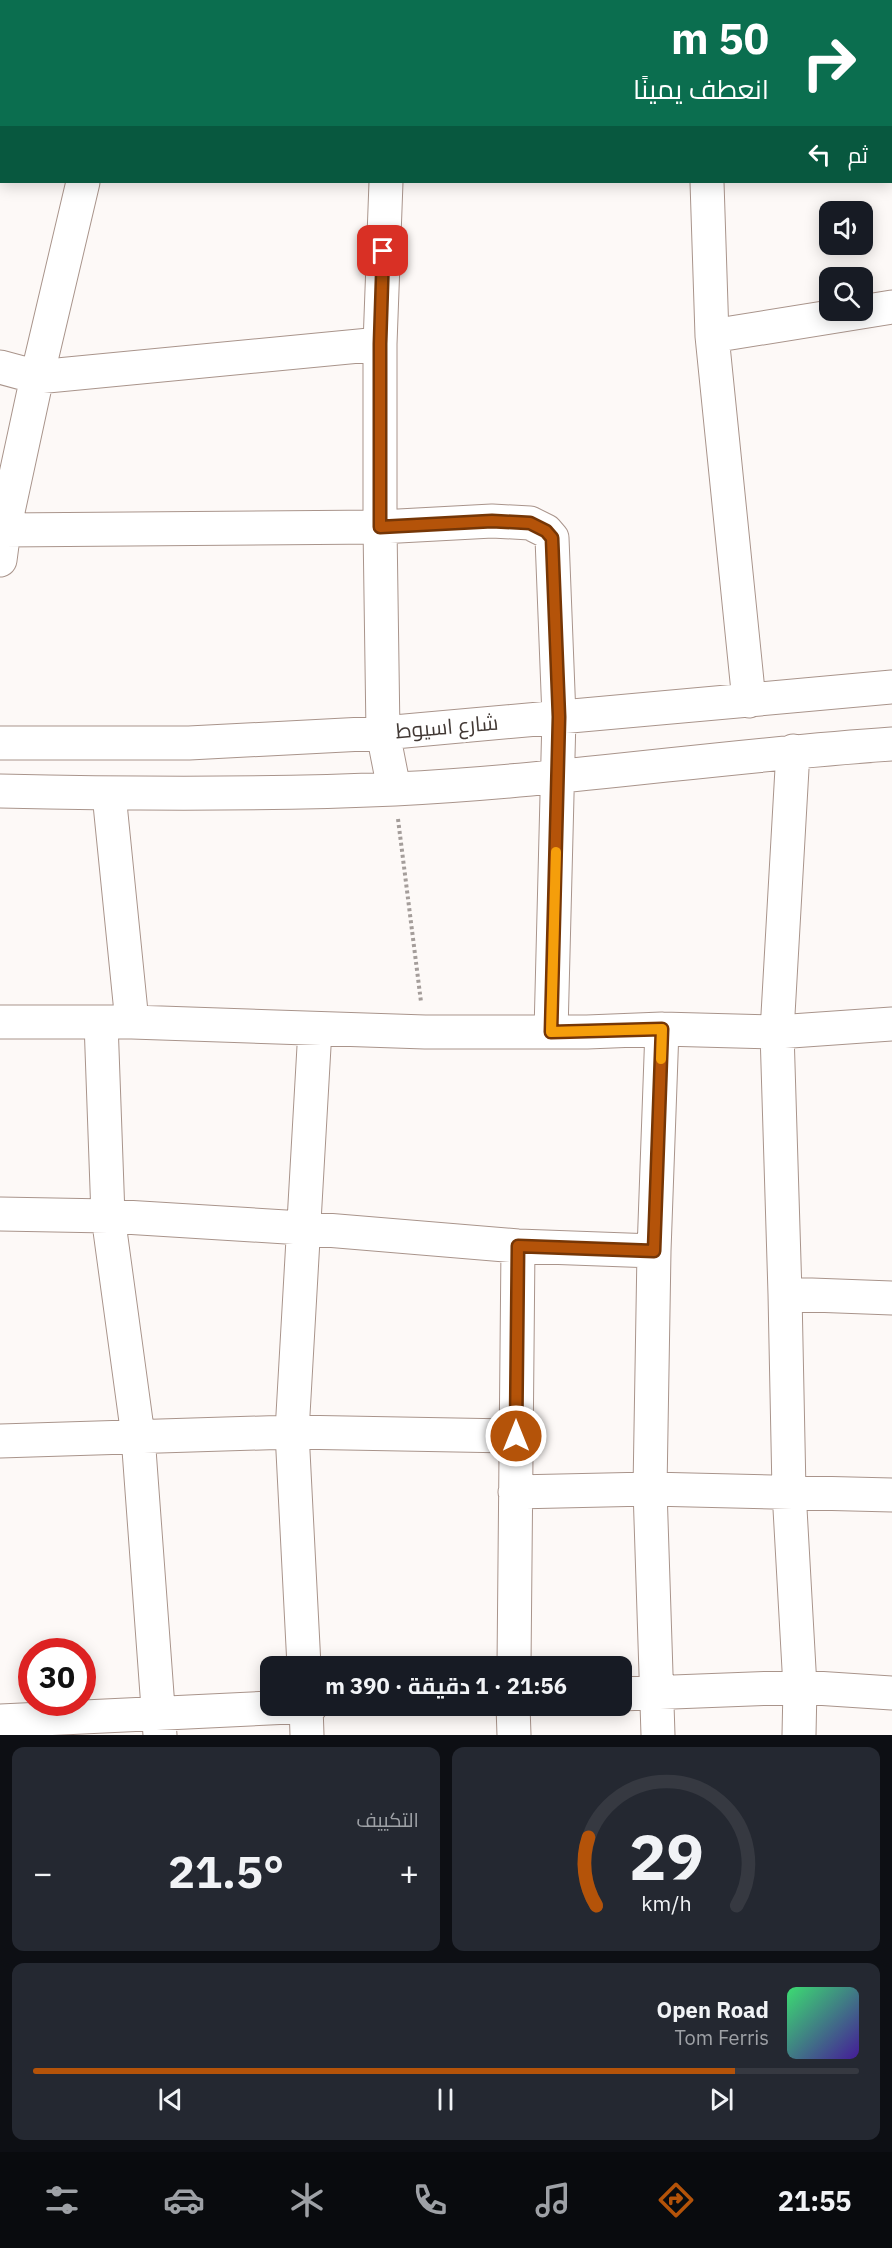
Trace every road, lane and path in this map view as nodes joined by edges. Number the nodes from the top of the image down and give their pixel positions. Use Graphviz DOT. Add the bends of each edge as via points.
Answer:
graph roads {
  1 [pos="83,183"];
  2 [pos="386,183"];
  3 [pos="707,183"];
  4 [pos="892,307"];
  5 [pos="712,336"];
  6 [pos="380,344"];
  7 [pos="0,367"];
  8 [pos="38,376"];
  9 [pos="380,527"];
  10 [pos="2,545"];
  11 [pos="892,687"];
  12 [pos="749,701"];
  13 [pos="559,717"];
  14 [pos="383,733"];
  15 [pos="0,743"];
  16 [pos="892,744"];
  17 [pos="793,751"];
  18 [pos="558,777"];
  19 [pos="394,789"];
  20 [pos="0,791"];
  21 [pos="109,794"];
  22 [pos="0,1022"];
  23 [pos="117,1022"];
  24 [pos="892,1024"];
  25 [pos="315,1029"];
  26 [pos="662,1029"];
  27 [pos="425,1032"];
  28 [pos="551,1032"];
  29 [pos="777,1032"];
  30 [pos="0,1214"];
  31 [pos="108,1216"];
  32 [pos="302,1227"];
  33 [pos="518,1246"];
  34 [pos="654,1251"];
  35 [pos="785,1294"];
  36 [pos="892,1298"];
  37 [pos="292,1432"];
  38 [pos="138,1436"];
  39 [pos="516,1436"];
  40 [pos="0,1441"];
  41 [pos="650,1489"];
  42 [pos="789,1491"];
  43 [pos="515,1492"];
  44 [pos="892,1495"];
  45 [pos="303,1656"];
  46 [pos="514,1656"];
  47 [pos="800,1687"];
  48 [pos="657,1692"];
  49 [pos="632,1693"];
  50 [pos="892,1693"];
  51 [pos="260,1712"];
  52 [pos="306,1716"];
  53 [pos="513,1716"];
  54 [pos="0,1721"];
  55 [pos="160,1724"];
  56 [pos="307,1735"];
  57 [pos="513,1735"];
  58 [pos="658,1735"];
  59 [pos="799,1735"];
  1 -- 8 [label="street"];
  2 -- 6 [label="street"];
  3 -- 5 [label="street"];
  4 -- 5 [label="street"];
  5 -- 12 [label="street"];
  6 -- 8 [label="street"];
  6 -- 9 [label="street"];
  7 -- 8 [label="street"];
  8 -- 10 [label="street"];
  9 -- 10 [label="street"];
  9 -- 13 [label="street" via="492,521 530,523 546,531 552,538"];
  9 -- 14 [label="street"];
  11 -- 12 [label="street, شارع اسيوط"];
  12 -- 13 [label="street, شارع اسيوط"];
  13 -- 14 [label="street, شارع اسيوط"];
  13 -- 18 [label="street"];
  14 -- 15 [label="street, شارع اسيوط" via="189,743"];
  14 -- 19 [label="street"];
  16 -- 17 [label="street"];
  17 -- 18 [label="street"];
  17 -- 29 [label="street"];
  18 -- 19 [label="street"];
  18 -- 28 [label="street"];
  19 -- 21 [label="street"];
  19 -- 27 [label="path"];
  20 -- 21 [label="street"];
  21 -- 23 [label="street"];
  22 -- 23 [label="street"];
  23 -- 25 [label="street"];
  23 -- 31 [label="street"];
  24 -- 29 [label="street"];
  25 -- 27 [label="street"];
  25 -- 32 [label="street"];
  26 -- 28 [label="street"];
  26 -- 29 [label="street"];
  26 -- 34 [label="street"];
  27 -- 28 [label="street"];
  29 -- 35 [label="street"];
  30 -- 31 [label="street"];
  31 -- 32 [label="street"];
  31 -- 38 [label="street"];
  32 -- 33 [label="street"];
  32 -- 37 [label="street"];
  33 -- 34 [label="street"];
  33 -- 39 [label="street"];
  34 -- 41 [label="street"];
  35 -- 36 [label="street"];
  35 -- 42 [label="street"];
  37 -- 38 [label="street"];
  37 -- 39 [label="street"];
  37 -- 45 [label="street"];
  38 -- 40 [label="street"];
  38 -- 55 [label="street"];
  39 -- 43 [label="street"];
  41 -- 42 [label="street"];
  41 -- 43 [label="street"];
  41 -- 48 [label="street"];
  42 -- 44 [label="street"];
  42 -- 47 [label="street"];
  43 -- 46 [label="street"];
  47 -- 48 [label="street"];
  47 -- 50 [label="street"];
  47 -- 59 [label="street"];
  48 -- 49 [label="street"];
  48 -- 58 [label="street"];
  51 -- 55 [label="street"];
  52 -- 56 [label="street"];
  53 -- 57 [label="street"];
  54 -- 55 [label="street"];
}
